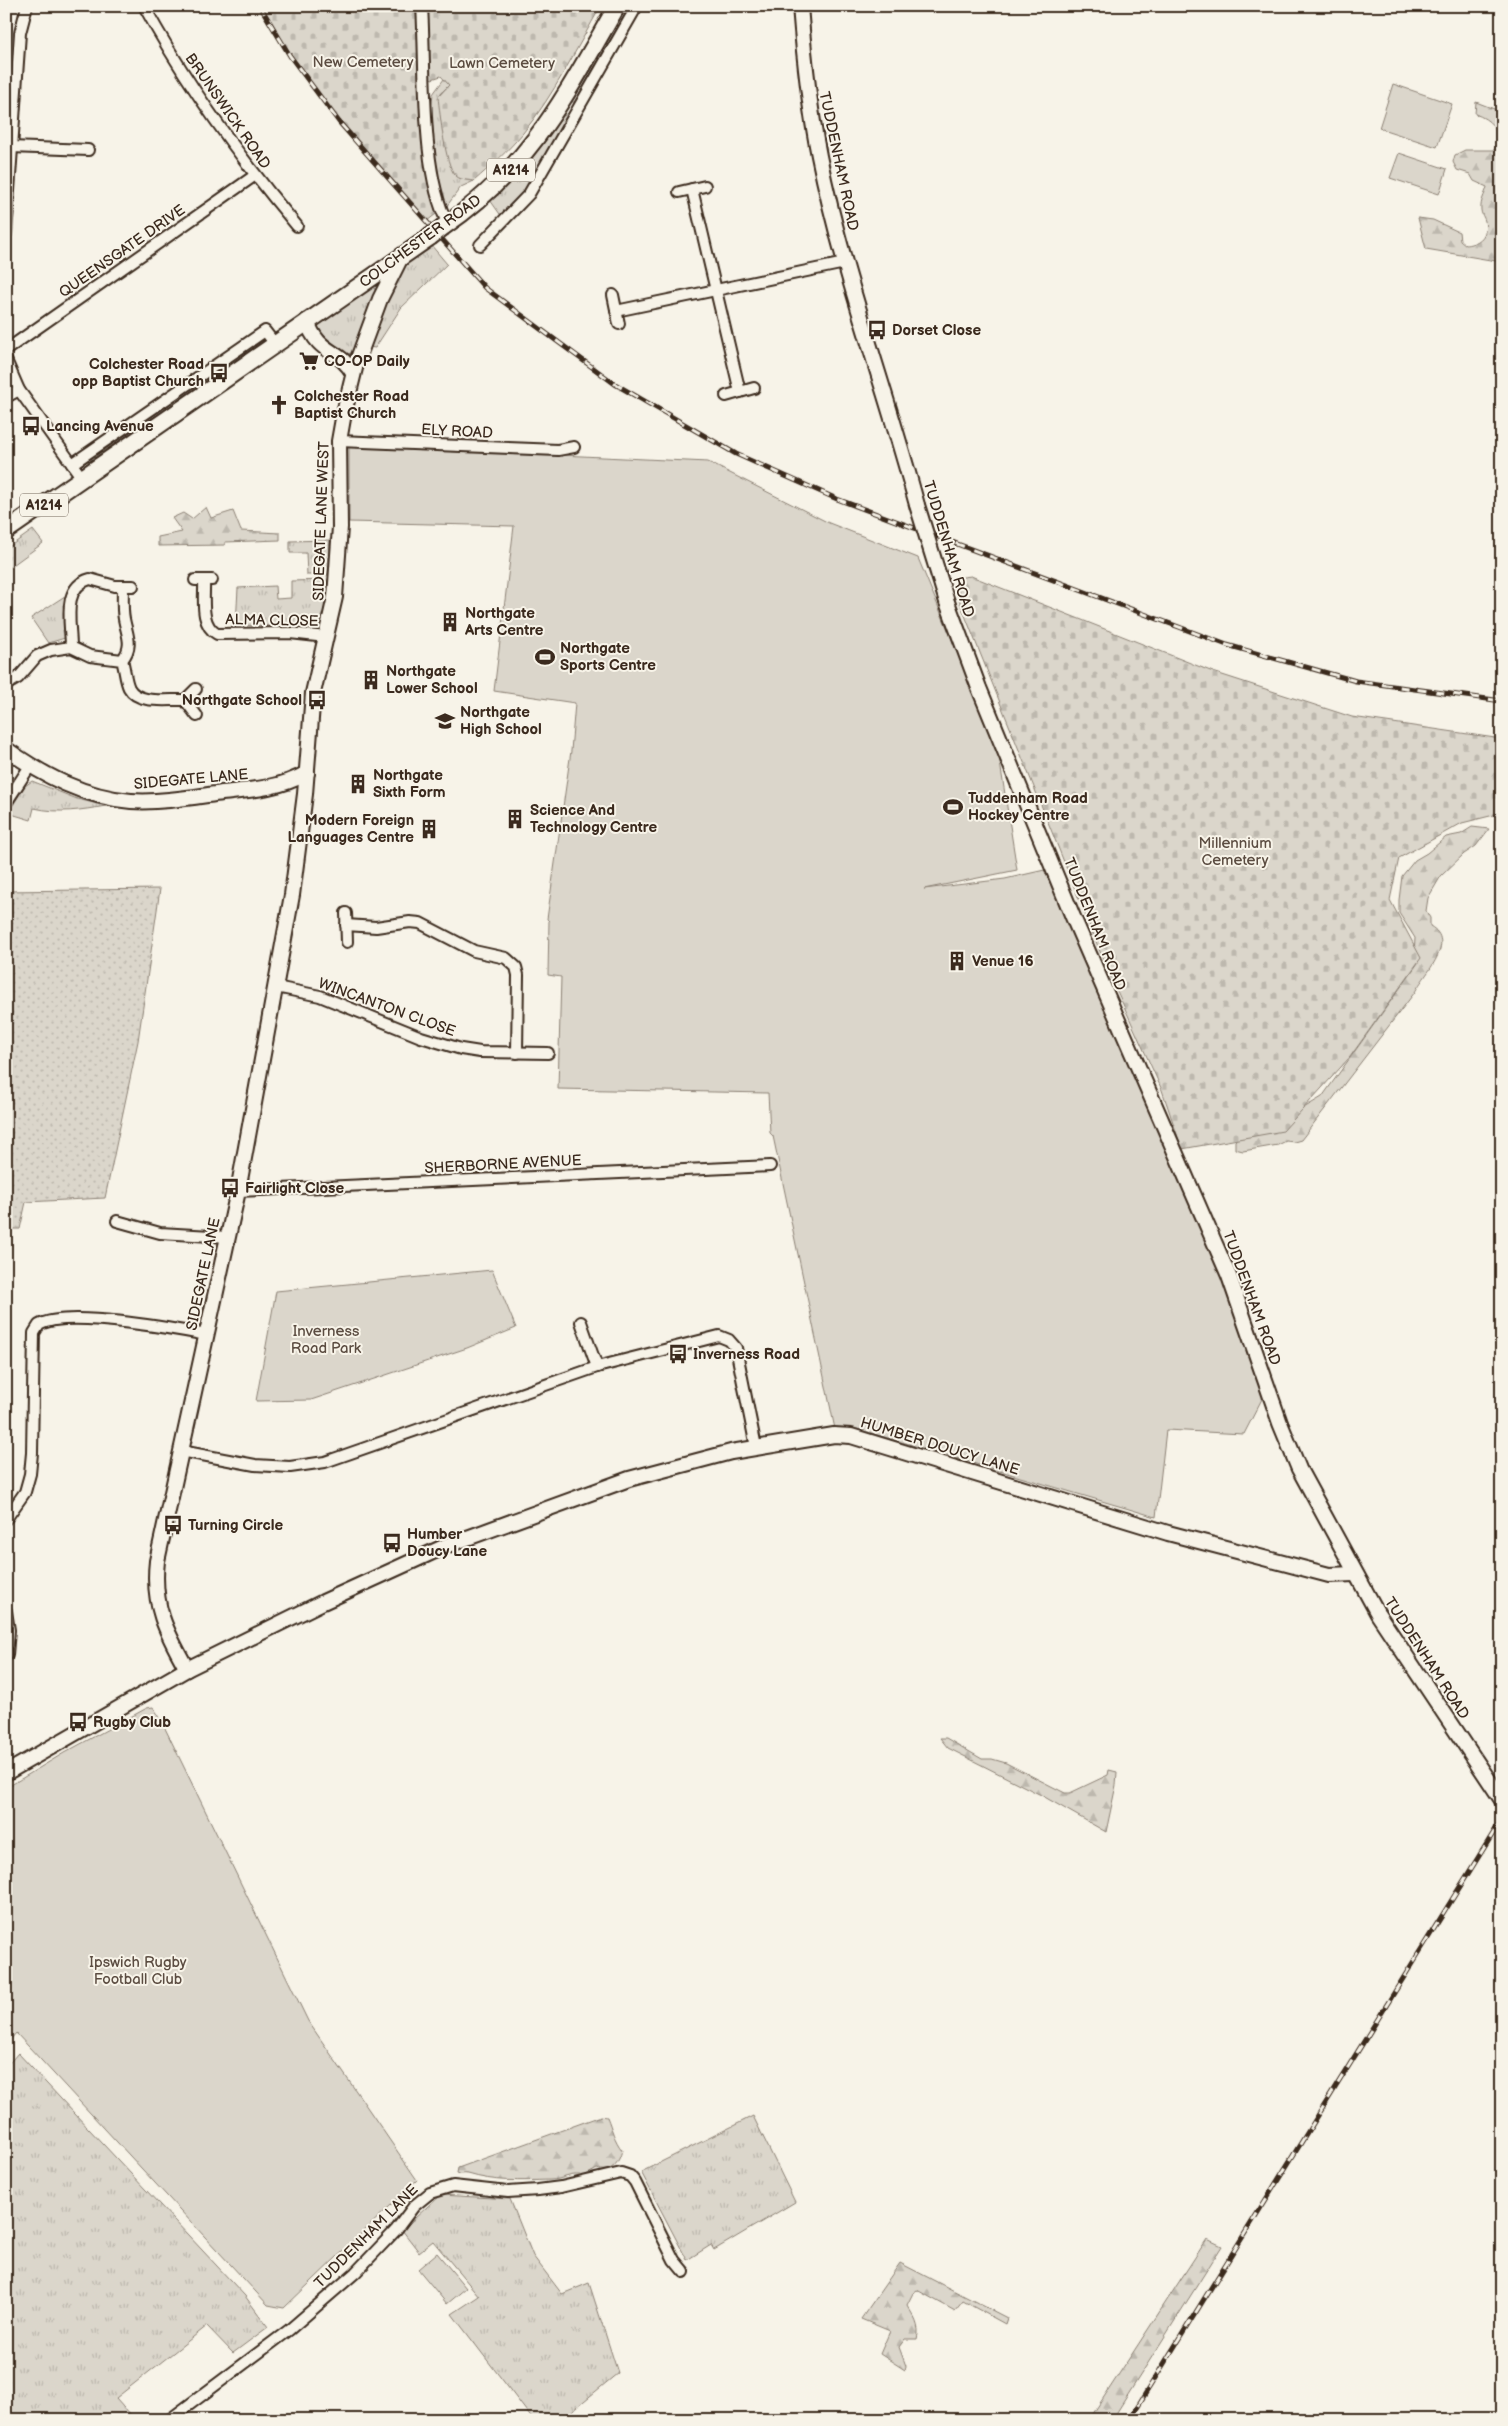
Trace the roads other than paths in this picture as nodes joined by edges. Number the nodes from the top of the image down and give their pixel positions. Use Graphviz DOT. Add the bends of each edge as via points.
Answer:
graph roads {
  1 [pos="27,6"];
  2 [pos="144,6"];
  3 [pos="422,6"];
  4 [pos="617,6"];
  5 [pos="637,6"];
  6 [pos="800,6"];
  7 [pos="561,104"];
  8 [pos="577,110"];
  9 [pos="12,147"];
  10 [pos="88,150"];
  11 [pos="254,176"];
  12 [pos="705,186"];
  13 [pos="692,189"];
  14 [pos="679,192"];
  15 [pos="297,226"];
  16 [pos="446,226"];
  17 [pos="6,234"];
  18 [pos="480,245"];
  19 [pos="402,257"];
  20 [pos="845,263"];
  21 [pos="715,290"];
  22 [pos="613,295"];
  23 [pos="616,311"];
  24 [pos="308,321"];
  25 [pos="619,324"];
  26 [pos="280,341"];
  27 [pos="318,344"];
  28 [pos="6,350"];
  29 [pos="6,360"];
  30 [pos="353,373"];
  31 [pos="754,388"];
  32 [pos="20,390"];
  33 [pos="740,392"];
  34 [pos="726,396"];
  35 [pos="6,397"];
  36 [pos="340,441"];
  37 [pos="574,447"];
  38 [pos="72,464"];
  39 [pos="82,478"];
  40 [pos="6,531"];
  41 [pos="204,580"];
  42 [pos="326,637"];
  43 [pos="71,647"];
  44 [pos="122,660"];
  45 [pos="6,685"];
  46 [pos="196,689"];
  47 [pos="185,700"];
  48 [pos="197,716"];
  49 [pos="6,749"];
  50 [pos="30,766"];
  51 [pos="306,772"];
  52 [pos="271,787"];
  53 [pos="305,794"];
  54 [pos="6,803"];
  55 [pos="346,913"];
  56 [pos="346,925"];
  57 [pos="346,942"];
  58 [pos="276,987"];
  59 [pos="517,1053"];
  60 [pos="548,1053"];
  61 [pos="770,1166"];
  62 [pos="238,1192"];
  63 [pos="118,1221"];
  64 [pos="228,1237"];
  65 [pos="580,1322"];
  66 [pos="207,1335"];
  67 [pos="597,1367"];
  68 [pos="756,1447"];
  69 [pos="181,1451"];
  70 [pos="6,1519"];
  71 [pos="1354,1574"];
  72 [pos="6,1611"];
  73 [pos="7,1655"];
  74 [pos="187,1669"];
  75 [pos="6,1773"];
  76 [pos="1502,1800"];
  77 [pos="684,2272"];
  78 [pos="169,2420"];
  1 -- 9 [label="street" via="20,33"];
  2 -- 11 [label="street, BRUNSWICK ROAD" via="179,70"];
  3 -- 16 [label="street" via="431,166"];
  4 -- 7 [label="main road, COLCHESTER ROAD / A1214"];
  5 -- 8 [label="street"];
  6 -- 20 [label="street, TUDDENHAM ROAD" via="811,114"];
  7 -- 8 [label="street"];
  7 -- 16 [label="main road, COLCHESTER ROAD / A1214" via="536,141 507,174"];
  8 -- 18 [label="street" via="529,194"];
  9 -- 10 [label="street"];
  9 -- 17 [label="street"];
  11 -- 15 [label="street, BRUNSWICK ROAD"];
  11 -- 28 [label="street, QUEENSGATE DRIVE"];
  12 -- 13 [label="street"];
  13 -- 14 [label="street"];
  13 -- 21 [label="street"];
  16 -- 19 [label="main road, COLCHESTER ROAD / A1214, bridge"];
  19 -- 24 [label="main road, COLCHESTER ROAD / A1214"];
  19 -- 30 [label="street, SIDEGATE LANE WEST" via="380,299"];
  20 -- 21 [label="street"];
  20 -- 71 [label="street, TUDDENHAM ROAD, bridge" via="947,602 979,688 1073,917 1229,1276 1288,1445"];
  21 -- 23 [label="street"];
  21 -- 33 [label="street"];
  22 -- 23 [label="street"];
  23 -- 25 [label="street"];
  24 -- 26 [label="main road, COLCHESTER ROAD / A1214"];
  24 -- 27 [label="street"];
  26 -- 27 [label="street" via="300,338"];
  26 -- 38 [label="street" via="265,331"];
  26 -- 39 [label="main road, COLCHESTER ROAD / A1214"];
  27 -- 30 [label="street" via="345,363"];
  29 -- 32 [label="street"];
  30 -- 36 [label="street, SIDEGATE LANE WEST"];
  31 -- 33 [label="street"];
  32 -- 35 [label="street"];
  32 -- 38 [label="street"];
  33 -- 34 [label="street"];
  36 -- 37 [label="street, ELY ROAD" via="558,450"];
  36 -- 42 [label="street, SIDEGATE LANE WEST" via="337,577 333,614"];
  38 -- 39 [label="street"];
  39 -- 40 [label="main road, COLCHESTER ROAD / A1214"];
  41 -- 42 [label="street, ALMA CLOSE" via="205,619 208,628 217,634 309,633"];
  42 -- 51 [label="street, SIDEGATE LANE WEST" via="313,693"];
  43 -- 44 [label="street" via="90,656"];
  43 -- 44 [label="street" via="70,599 75,587 90,579 128,586 124,620 130,648"];
  43 -- 45 [label="street" via="38,656 18,678"];
  44 -- 47 [label="street" via="128,686 136,695 146,699"];
  46 -- 47 [label="street"];
  47 -- 48 [label="street"];
  49 -- 50 [label="street, SIDEGATE LANE"];
  50 -- 52 [label="street, SIDEGATE LANE" via="74,788 133,801"];
  50 -- 54 [label="street"];
  51 -- 52 [label="street, SIDEGATE LANE"];
  51 -- 53 [label="street, SIDEGATE LANE WEST"];
  52 -- 53 [label="street, SIDEGATE LANE"];
  53 -- 58 [label="street, SIDEGATE LANE"];
  55 -- 56 [label="street"];
  56 -- 57 [label="street"];
  56 -- 59 [label="street" via="376,927 415,922 474,951 509,960 518,975"];
  58 -- 59 [label="street, WINCANTON CLOSE" via="320,996 450,1046 480,1052"];
  58 -- 62 [label="street, SIDEGATE LANE"];
  59 -- 60 [label="street, WINCANTON CLOSE"];
  61 -- 62 [label="street, SHERBORNE AVENUE"];
  62 -- 64 [label="street, SIDEGATE LANE"];
  63 -- 64 [label="street" via="160,1233"];
  64 -- 66 [label="street, SIDEGATE LANE"];
  65 -- 67 [label="street"];
  66 -- 69 [label="street, SIDEGATE LANE"];
  66 -- 70 [label="street" via="141,1323 59,1320 39,1325 34,1333 30,1474 25,1492"];
  67 -- 68 [label="street" via="715,1337 730,1340 736,1348"];
  67 -- 69 [label="street" via="326,1462 290,1467 255,1465"];
  68 -- 71 [label="street, HUMBER DOUCY LANE" via="834,1435 851,1436 1168,1533 1329,1575"];
  68 -- 74 [label="street, HUMBER DOUCY LANE" via="629,1479 448,1545"];
  69 -- 74 [label="street, SIDEGATE LANE" via="155,1579 163,1624"];
  71 -- 76 [label="street, TUDDENHAM ROAD"];
  72 -- 73 [label="street" via="9,1630"];
  74 -- 75 [label="street, HUMBER DOUCY LANE"];
  77 -- 78 [label="street, TUDDENHAM LANE" via="674,2260 635,2182 621,2173 538,2190 508,2192 453,2186 430,2192 341,2286 289,2330"];
}
